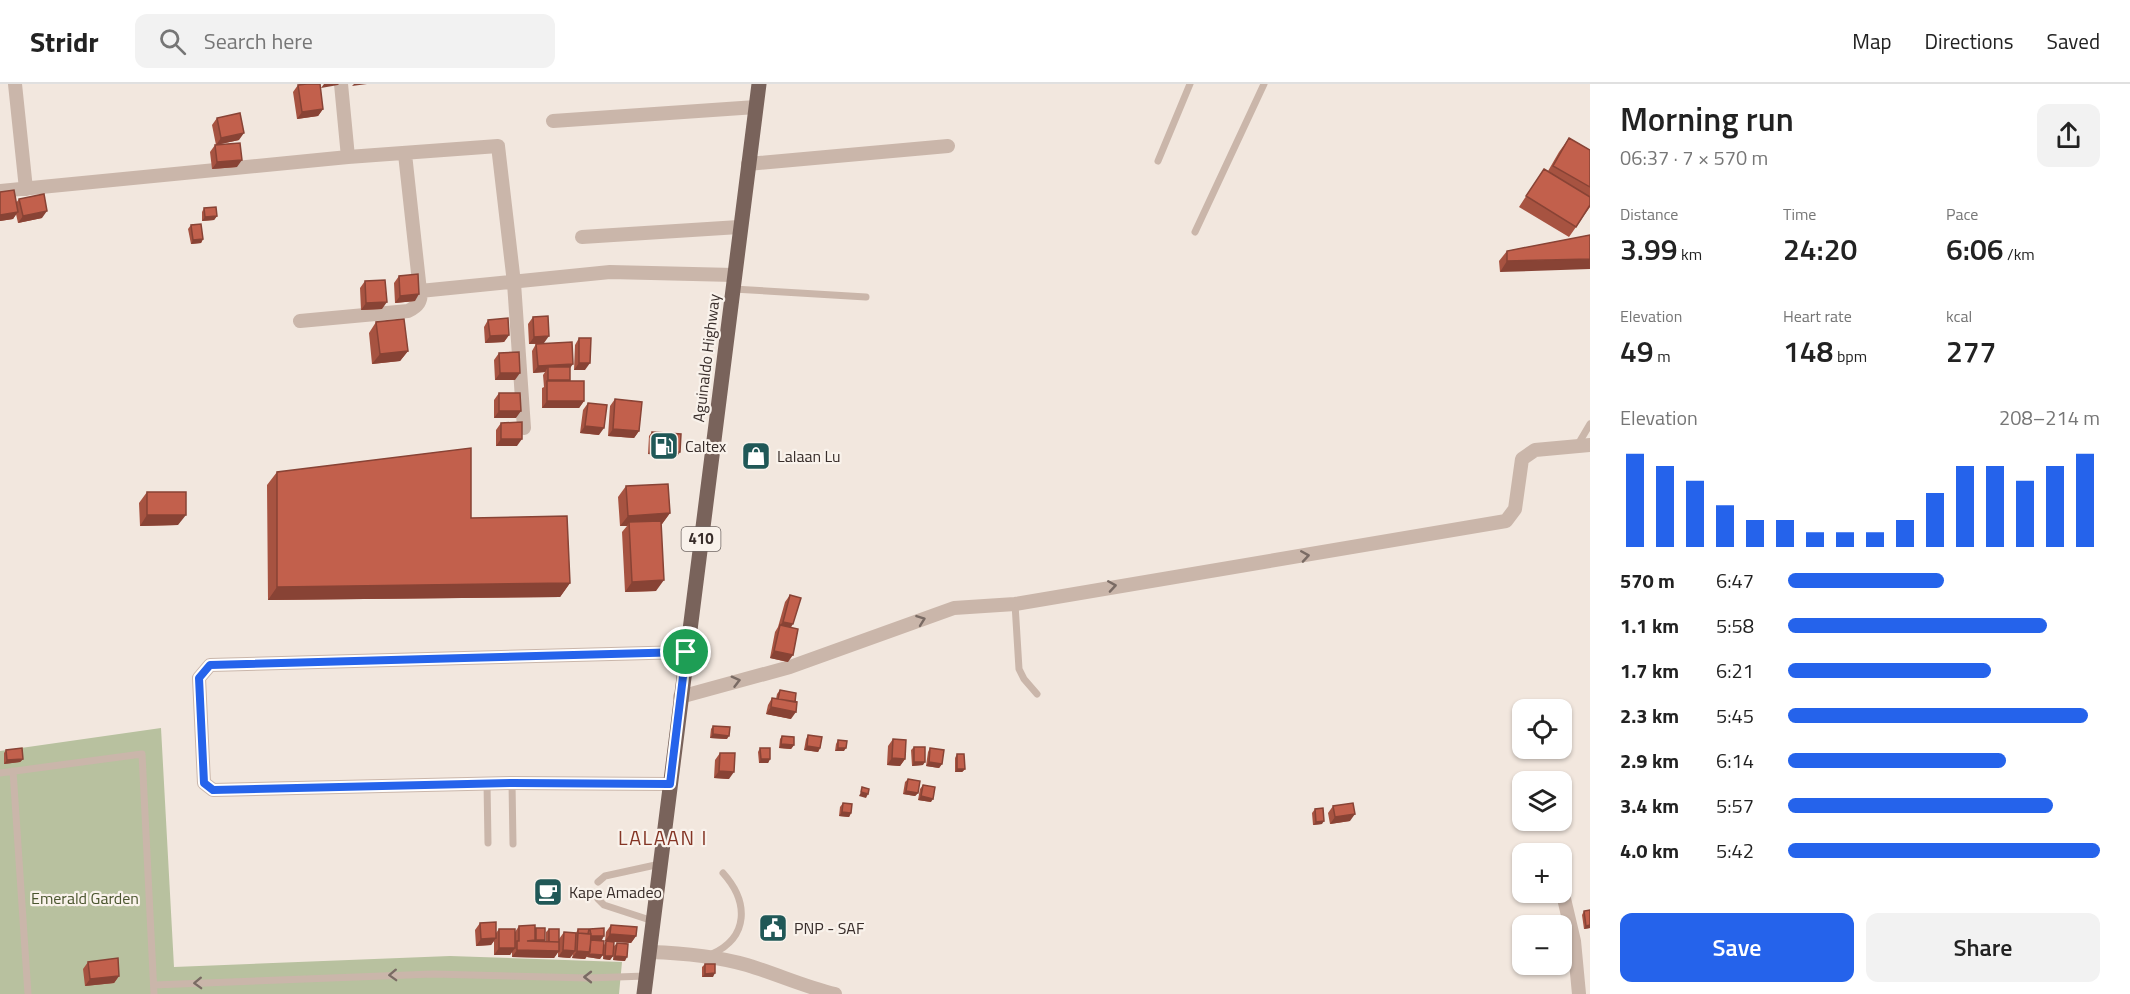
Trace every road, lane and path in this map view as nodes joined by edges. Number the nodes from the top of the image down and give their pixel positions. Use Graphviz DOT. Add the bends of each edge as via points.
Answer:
graph roads {
  1 [pos="15,84"];
  2 [pos="341,84"];
  3 [pos="759,84"];
  4 [pos="1190,84"];
  5 [pos="1264,84"];
  6 [pos="756,107"];
  7 [pos="554,120"];
  8 [pos="948,147"];
  9 [pos="405,154"];
  10 [pos="348,157"];
  11 [pos="1158,161"];
  12 [pos="748,164"];
  13 [pos="26,189"];
  14 [pos="0,191"];
  15 [pos="740,227"];
  16 [pos="1195,232"];
  17 [pos="582,237"];
  18 [pos="734,282"];
  19 [pos="514,283"];
  20 [pos="420,291"];
  21 [pos="866,297"];
  22 [pos="300,321"];
  23 [pos="1590,424"];
  24 [pos="524,428"];
  25 [pos="1583,446"];
  26 [pos="1015,604"];
  27 [pos="686,652"];
  28 [pos="1037,694"];
  29 [pos="680,697"];
  30 [pos="13,771"];
  31 [pos="0,773"];
  32 [pos="487,783"];
  33 [pos="512,783"];
  34 [pos="670,784"];
  35 [pos="488,843"];
  36 [pos="513,844"];
  37 [pos="660,864"];
  38 [pos="723,873"];
  39 [pos="598,882"];
  40 [pos="598,899"];
  41 [pos="1565,903"];
  42 [pos="653,921"];
  43 [pos="650,952"];
  44 [pos="705,957"];
  45 [pos="646,976"];
  46 [pos="154,985"];
  47 [pos="28,994"];
  48 [pos="154,994"];
  49 [pos="644,994"];
  50 [pos="835,994"];
  51 [pos="1579,994"];
  1 -- 13 [label="street"];
  2 -- 10 [label="street"];
  3 -- 6 [label="main road, Aguinaldo Highway / 410"];
  4 -- 11 [label="lane"];
  5 -- 16 [label="lane"];
  6 -- 7 [label="street"];
  6 -- 12 [label="main road, Aguinaldo Highway / 410"];
  8 -- 12 [label="street"];
  9 -- 10 [label="street"];
  9 -- 19 [label="street" via="498,146"];
  9 -- 20 [label="street"];
  10 -- 13 [label="street"];
  12 -- 15 [label="main road, Aguinaldo Highway / 410"];
  13 -- 14 [label="street"];
  15 -- 17 [label="street"];
  15 -- 18 [label="main road, Aguinaldo Highway / 410"];
  18 -- 19 [label="street" via="610,272"];
  18 -- 21 [label="lane"];
  18 -- 27 [label="main road, Aguinaldo Highway / 410"];
  19 -- 20 [label="street"];
  19 -- 24 [label="street"];
  20 -- 22 [label="street" via="418,304 408,311"];
  23 -- 25 [label="lane"];
  26 -- 25 [label="street, one-way" via="1506,521 1515,509 1522,459 1535,450"];
  26 -- 28 [label="lane" via="1019,669"];
  29 -- 26 [label="street, one-way" via="790,667 954,608"];
  27 -- 29 [label="main road, Aguinaldo Highway / 410"];
  27 -- 32 [label="street" via="210,665 199,678 204,783 213,790"];
  29 -- 34 [label="main road, Aguinaldo Highway / 410"];
  30 -- 31 [label="lane"];
  30 -- 46 [label="lane" via="142,754"];
  30 -- 47 [label="lane"];
  32 -- 33 [label="street"];
  32 -- 35 [label="lane"];
  33 -- 34 [label="street"];
  33 -- 36 [label="lane"];
  34 -- 37 [label="main road, Aguinaldo Highway / 410"];
  37 -- 39 [label="lane" via="605,876"];
  37 -- 42 [label="main road, Aguinaldo Highway / 410"];
  38 -- 44 [label="lane" via="738,897 741,923 728,946"];
  40 -- 42 [label="lane" via="604,905"];
  41 -- 51 [label="street" via="1574,941"];
  42 -- 43 [label="main road, Aguinaldo Highway / 410"];
  43 -- 44 [label="street"];
  43 -- 45 [label="main road, Aguinaldo Highway / 410"];
  44 -- 50 [label="street" via="746,965"];
  45 -- 46 [label="lane, one-way" via="433,974"];
  45 -- 49 [label="main road, Aguinaldo Highway / 410"];
  46 -- 48 [label="lane"];
}
